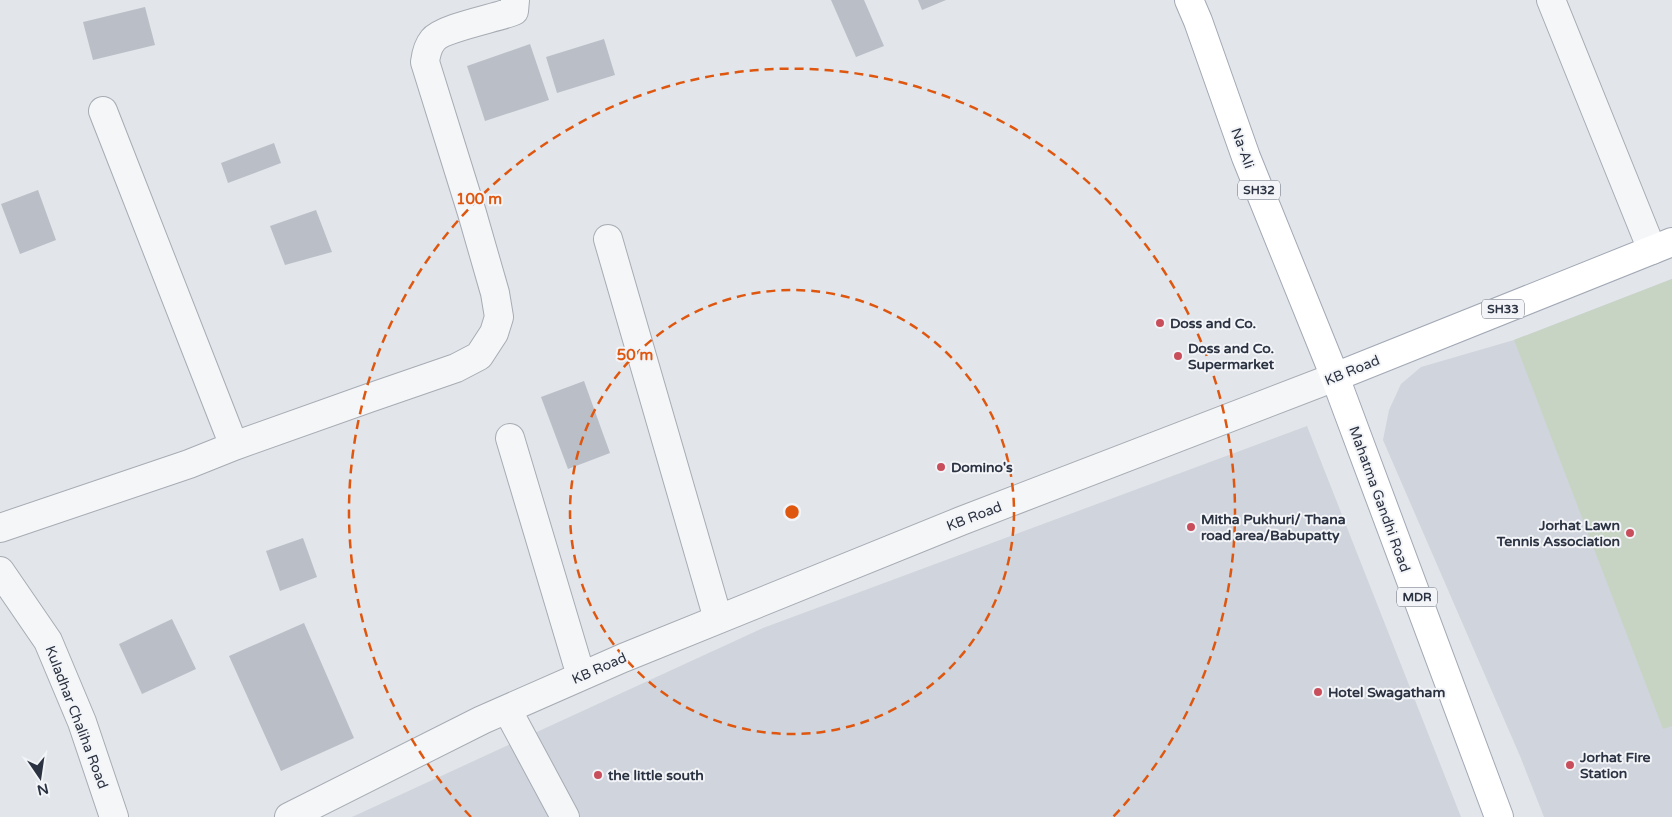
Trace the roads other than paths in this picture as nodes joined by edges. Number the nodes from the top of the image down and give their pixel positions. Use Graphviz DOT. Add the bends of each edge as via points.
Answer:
graph roads {
  1 [pos="515,0"];
  2 [pos="1189,0"];
  3 [pos="1552,0"];
  4 [pos="102,111"];
  5 [pos="608,239"];
  6 [pos="1662,246"];
  7 [pos="1335,377"];
  8 [pos="510,438"];
  9 [pos="234,446"];
  10 [pos="0,528"];
  11 [pos="0,571"];
  12 [pos="718,620"];
  13 [pos="581,676"];
  14 [pos="507,709"];
  15 [pos="114,817"];
  16 [pos="289,817"];
  17 [pos="565,817"];
  18 [pos="1499,817"];
  1 -- 9 [label="street" via="514,11 446,31 433,39 425,62 495,293 499,317 494,334 479,356 456,368"];
  2 -- 7 [label="main road, Na-Ali / SH32" via="1246,157"];
  3 -- 6 [label="street"];
  4 -- 9 [label="street"];
  5 -- 12 [label="street"];
  6 -- 7 [label="main road, KB Road / SH33"];
  7 -- 12 [label="street, KB Road" via="961,521"];
  7 -- 18 [label="main road, Mahatma Gandhi Road / MDR"];
  8 -- 13 [label="street"];
  9 -- 10 [label="street"];
  11 -- 15 [label="street, Kuladhar Chaliha Road" via="48,641 82,722"];
  12 -- 13 [label="street, KB Road"];
  13 -- 14 [label="street, KB Road"];
  14 -- 16 [label="street, KB Road"];
  14 -- 17 [label="street"];
}
